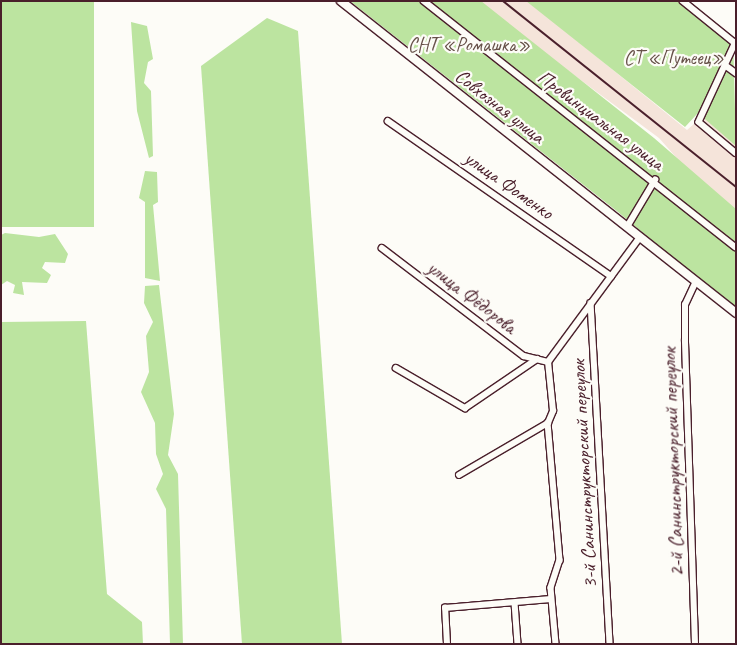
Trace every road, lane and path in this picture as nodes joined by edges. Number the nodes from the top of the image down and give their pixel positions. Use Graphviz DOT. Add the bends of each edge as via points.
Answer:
graph roads {
  1 [pos="341,1"];
  2 [pos="424,1"];
  3 [pos="683,1"];
  4 [pos="736,42"];
  5 [pos="726,65"];
  6 [pos="736,73"];
  7 [pos="388,122"];
  8 [pos="736,152"];
  9 [pos="655,180"];
  10 [pos="627,227"];
  11 [pos="640,237"];
  12 [pos="736,247"];
  13 [pos="382,248"];
  14 [pos="611,276"];
  15 [pos="696,281"];
  16 [pos="592,303"];
  17 [pos="736,313"];
  18 [pos="538,359"];
  19 [pos="548,362"];
  20 [pos="396,368"];
  21 [pos="548,423"];
  22 [pos="459,475"];
  23 [pos="550,599"];
  24 [pos="516,603"];
  25 [pos="447,644"];
  26 [pos="518,644"];
  27 [pos="556,644"];
  28 [pos="610,644"];
  29 [pos="695,644"];
  1 -- 10 [label="street, Совхозная улица"];
  2 -- 9 [label="street, Провинциальная улица"];
  3 -- 4 [label="street"];
  4 -- 5 [label="street"];
  5 -- 6 [label="street"];
  5 -- 8 [label="street" via="699,122"];
  7 -- 14 [label="street, улица Фоменко"];
  9 -- 10 [label="street"];
  9 -- 12 [label="street, Провинциальная улица"];
  10 -- 11 [label="street, Совхозная улица"];
  11 -- 14 [label="street"];
  11 -- 15 [label="street, Совхозная улица"];
  13 -- 18 [label="street, улица Фёдорова" via="524,356"];
  14 -- 16 [label="street"];
  15 -- 17 [label="street, Совхозная улица"];
  15 -- 29 [label="street, 2-й Санинструкторский переулок" via="685,305"];
  16 -- 19 [label="street"];
  16 -- 28 [label="street, 3-й Санинструкторский переулок"];
  18 -- 19 [label="street, улица Фёдорова"];
  18 -- 20 [label="street" via="465,408"];
  19 -- 21 [label="street" via="552,411"];
  21 -- 22 [label="street"];
  21 -- 23 [label="street" via="560,560"];
  23 -- 24 [label="street"];
  23 -- 27 [label="street"];
  24 -- 25 [label="street" via="445,608"];
  24 -- 26 [label="street"];
}
